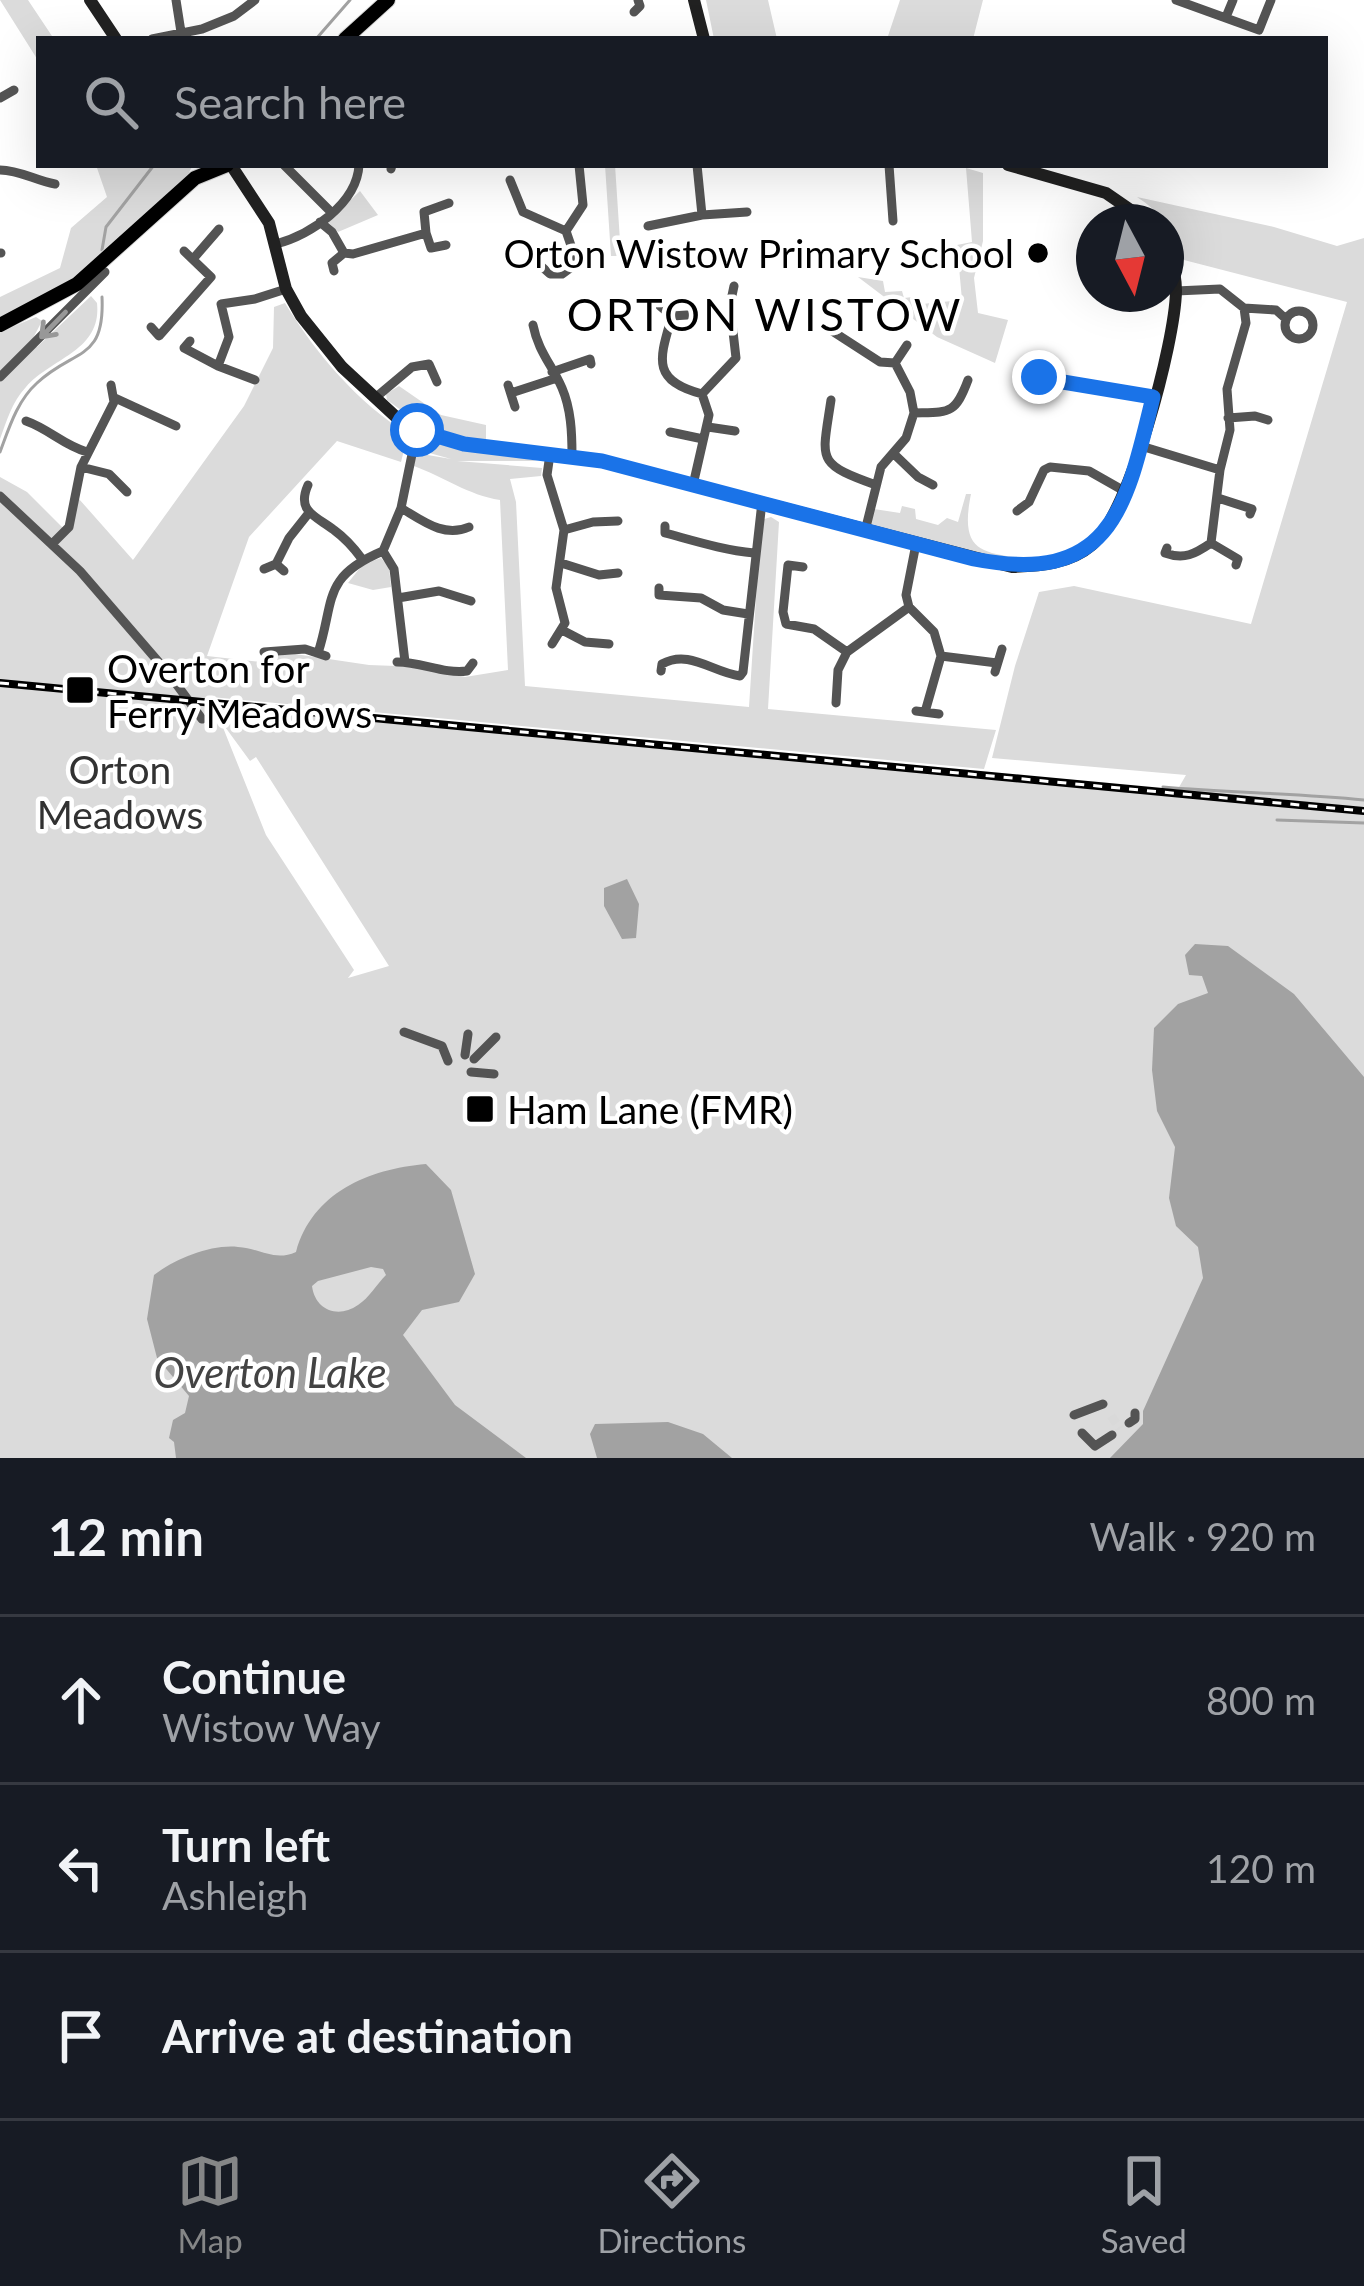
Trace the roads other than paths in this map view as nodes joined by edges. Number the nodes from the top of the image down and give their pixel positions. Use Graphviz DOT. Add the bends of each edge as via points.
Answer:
graph roads {
  1 [pos="90,0"];
  2 [pos="176,0"];
  3 [pos="255,0"];
  4 [pos="388,0"];
  5 [pos="694,0"];
  6 [pos="1176,0"];
  7 [pos="1233,0"];
  8 [pos="1271,0"];
  9 [pos="1226,17"];
  10 [pos="181,32"];
  11 [pos="114,36"];
  12 [pos="164,36"];
  13 [pos="348,36"];
  14 [pos="703,36"];
  15 [pos="14,90"];
  16 [pos="0,98"];
  17 [pos="287,168"];
  18 [pos="358,168"];
  19 [pos="579,168"];
  20 [pos="697,168"];
  21 [pos="889,168"];
  22 [pos="1019,168"];
  23 [pos="216,169"];
  24 [pos="0,170"];
  25 [pos="55,184"];
  26 [pos="516,184"];
  27 [pos="449,203"];
  28 [pos="1122,204"];
  29 [pos="331,212"];
  30 [pos="703,214"];
  31 [pos="741,217"];
  32 [pos="654,220"];
  33 [pos="893,221"];
  34 [pos="320,222"];
  35 [pos="566,231"];
  36 [pos="426,233"];
  37 [pos="230,239"];
  38 [pos="276,244"];
  39 [pos="446,245"];
  40 [pos="373,248"];
  41 [pos="344,253"];
  42 [pos="378,261"];
  43 [pos="542,266"];
  44 [pos="104,271"];
  45 [pos="334,271"];
  46 [pos="211,277"];
  47 [pos="734,286"];
  48 [pos="198,289"];
  49 [pos="286,289"];
  50 [pos="1184,291"];
  51 [pos="221,304"];
  52 [pos="660,306"];
  53 [pos="1244,308"];
  54 [pos="1172,312"];
  55 [pos="687,315"];
  56 [pos="672,316"];
  57 [pos="1286,319"];
  58 [pos="0,325"];
  59 [pos="532,325"];
  60 [pos="829,329"];
  61 [pos="158,334"];
  62 [pos="190,341"];
  63 [pos="907,345"];
  64 [pos="435,351"];
  65 [pos="895,363"];
  66 [pos="429,364"];
  67 [pos="591,364"];
  68 [pos="218,366"];
  69 [pos="555,375"];
  70 [pos="0,377"];
  71 [pos="255,380"];
  72 [pos="968,380"];
  73 [pos="1057,381"];
  74 [pos="437,382"];
  75 [pos="111,385"];
  76 [pos="701,394"];
  77 [pos="1153,397"];
  78 [pos="116,398"];
  79 [pos="375,398"];
  80 [pos="831,400"];
  81 [pos="515,407"];
  82 [pos="914,413"];
  83 [pos="1228,418"];
  84 [pos="1268,420"];
  85 [pos="26,421"];
  86 [pos="176,426"];
  87 [pos="708,427"];
  88 [pos="417,430"];
  89 [pos="735,431"];
  90 [pos="670,432"];
  91 [pos="703,440"];
  92 [pos="1141,446"];
  93 [pos="87,452"];
  94 [pos="550,454"];
  95 [pos="893,454"];
  96 [pos="572,456"];
  97 [pos="81,467"];
  98 [pos="1220,470"];
  99 [pos="125,484"];
  100 [pos="308,485"];
  101 [pos="693,485"];
  102 [pos="876,485"];
  103 [pos="933,485"];
  104 [pos="1126,492"];
  105 [pos="0,496"];
  106 [pos="1218,498"];
  107 [pos="762,502"];
  108 [pos="401,508"];
  109 [pos="1252,510"];
  110 [pos="1017,511"];
  111 [pos="308,514"];
  112 [pos="613,517"];
  113 [pos="469,527"];
  114 [pos="564,530"];
  115 [pos="865,531"];
  116 [pos="665,533"];
  117 [pos="53,543"];
  118 [pos="1211,543"];
  119 [pos="916,544"];
  120 [pos="1167,548"];
  121 [pos="383,551"];
  122 [pos="754,553"];
  123 [pos="362,560"];
  124 [pos="1238,560"];
  125 [pos="561,563"];
  126 [pos="802,567"];
  127 [pos="264,569"];
  128 [pos="613,578"];
  129 [pos="659,595"];
  130 [pos="398,598"];
  131 [pos="471,601"];
  132 [pos="909,607"];
  133 [pos="748,614"];
  134 [pos="562,630"];
  135 [pos="552,644"];
  136 [pos="605,647"];
  137 [pos="1002,649"];
  138 [pos="264,652"];
  139 [pos="847,652"];
  140 [pos="941,656"];
  141 [pos="472,663"];
  142 [pos="660,665"];
  143 [pos="836,703"];
  144 [pos="939,714"];
  145 [pos="202,719"];
  146 [pos="404,1032"];
  147 [pos="468,1034"];
  148 [pos="496,1037"];
  149 [pos="448,1061"];
  150 [pos="471,1072"];
  151 [pos="494,1074"];
  152 [pos="1105,1407"];
  153 [pos="1075,1415"];
  154 [pos="1082,1432"];
  155 [pos="1112,1435"];
  1 -- 11 [label="street"];
  2 -- 10 [label="street"];
  3 -- 10 [label="street" via="234,16"];
  4 -- 13 [label="main road"];
  5 -- 14 [label="street"];
  6 -- 9 [label="street"];
  7 -- 9 [label="street"];
  8 -- 9 [label="street" via="1259,30"];
  10 -- 12 [label="street"];
  15 -- 16 [label="street"];
  17 -- 29 [label="street"];
  18 -- 29 [label="street" via="355,188"];
  19 -- 35 [label="street" via="583,205"];
  20 -- 30 [label="street"];
  21 -- 33 [label="street"];
  22 -- 28 [label="street"];
  23 -- 38 [label="street" via="269,223"];
  23 -- 44 [label="main road"];
  24 -- 25 [label="street"];
  26 -- 35 [label="street" via="521,216"];
  27 -- 36 [label="street" via="424,212"];
  29 -- 34 [label="street"];
  30 -- 31 [label="street"];
  30 -- 32 [label="street"];
  34 -- 38 [label="street"];
  34 -- 41 [label="street"];
  35 -- 43 [label="street" via="582,265 562,274"];
  36 -- 39 [label="street" via="430,251"];
  36 -- 40 [label="street"];
  37 -- 46 [label="street" via="217,226 188,255"];
  38 -- 49 [label="street"];
  40 -- 41 [label="street"];
  40 -- 42 [label="street"];
  41 -- 45 [label="street"];
  44 -- 58 [label="main road"];
  44 -- 70 [label="street, one-way"];
  46 -- 48 [label="street"];
  46 -- 51 [label="street"];
  47 -- 76 [label="street" via="736,358"];
  48 -- 51 [label="street"];
  48 -- 61 [label="street"];
  49 -- 51 [label="street"];
  49 -- 79 [label="street" via="328,350"];
  50 -- 53 [label="street" via="1220,289"];
  51 -- 68 [label="street" via="229,337"];
  52 -- 56 [label="street"];
  53 -- 57 [label="street" via="1268,308"];
  53 -- 83 [label="street"];
  54 -- 77 [label="street"];
  55 -- 56 [label="street"];
  56 -- 76 [label="street" via="663,372"];
  59 -- 69 [label="street"];
  60 -- 65 [label="street"];
  62 -- 68 [label="street" via="184,348"];
  63 -- 65 [label="street"];
  64 -- 66 [label="street"];
  65 -- 82 [label="street"];
  66 -- 74 [label="street"];
  66 -- 79 [label="street" via="414,366"];
  67 -- 69 [label="street"];
  68 -- 71 [label="street"];
  69 -- 81 [label="street" via="509,389"];
  69 -- 96 [label="street" via="573,429"];
  72 -- 82 [label="street" via="952,409"];
  73 -- 77 [label="street"];
  75 -- 78 [label="street"];
  76 -- 87 [label="street"];
  77 -- 92 [label="street"];
  78 -- 86 [label="street"];
  78 -- 93 [label="street"];
  79 -- 88 [label="street"];
  80 -- 102 [label="street" via="827,459"];
  82 -- 95 [label="street"];
  83 -- 84 [label="street"];
  83 -- 98 [label="street"];
  85 -- 93 [label="street"];
  87 -- 89 [label="street"];
  87 -- 91 [label="street"];
  88 -- 94 [label="street"];
  88 -- 108 [label="street"];
  90 -- 91 [label="street"];
  91 -- 101 [label="street"];
  92 -- 98 [label="street"];
  92 -- 104 [label="street"];
  93 -- 97 [label="street"];
  94 -- 96 [label="street"];
  94 -- 114 [label="street" via="547,475"];
  95 -- 102 [label="street"];
  95 -- 103 [label="street"];
  96 -- 101 [label="street"];
  97 -- 99 [label="street"];
  97 -- 117 [label="street" via="69,526"];
  98 -- 106 [label="street"];
  100 -- 111 [label="street"];
  101 -- 107 [label="street"];
  102 -- 115 [label="street"];
  104 -- 110 [label="street" via="1089,471 1050,467 1033,505"];
  104 -- 119 [label="street" via="1092,545 1059,562 1012,566"];
  105 -- 117 [label="street"];
  106 -- 109 [label="street"];
  106 -- 118 [label="street"];
  107 -- 115 [label="street"];
  107 -- 122 [label="street"];
  108 -- 113 [label="street" via="445,531"];
  108 -- 121 [label="street"];
  111 -- 123 [label="street"];
  111 -- 127 [label="street" via="280,568"];
  112 -- 114 [label="street"];
  114 -- 125 [label="street"];
  115 -- 119 [label="street"];
  116 -- 122 [label="street"];
  117 -- 145 [label="street"];
  118 -- 120 [label="street" via="1178,557"];
  118 -- 124 [label="street"];
  119 -- 132 [label="street"];
  121 -- 123 [label="street"];
  121 -- 130 [label="street"];
  122 -- 133 [label="street"];
  123 -- 138 [label="street" via="331,594 322,654"];
  125 -- 128 [label="street"];
  125 -- 134 [label="street"];
  126 -- 139 [label="street" via="788,565 786,624 814,629"];
  129 -- 133 [label="street"];
  130 -- 131 [label="street" via="439,591"];
  130 -- 141 [label="street" via="401,662 454,672"];
  132 -- 139 [label="street"];
  132 -- 140 [label="street" via="934,632"];
  133 -- 142 [label="street" via="740,676 693,659"];
  134 -- 135 [label="street"];
  134 -- 136 [label="street"];
  137 -- 140 [label="street" via="996,668"];
  139 -- 143 [label="street"];
  140 -- 144 [label="street" via="921,712"];
  146 -- 149 [label="street" via="442,1046"];
  147 -- 148 [label="street" via="470,1057"];
  150 -- 151 [label="street"];
  152 -- 153 [label="street"];
  154 -- 155 [label="street" via="1098,1448"];
}
